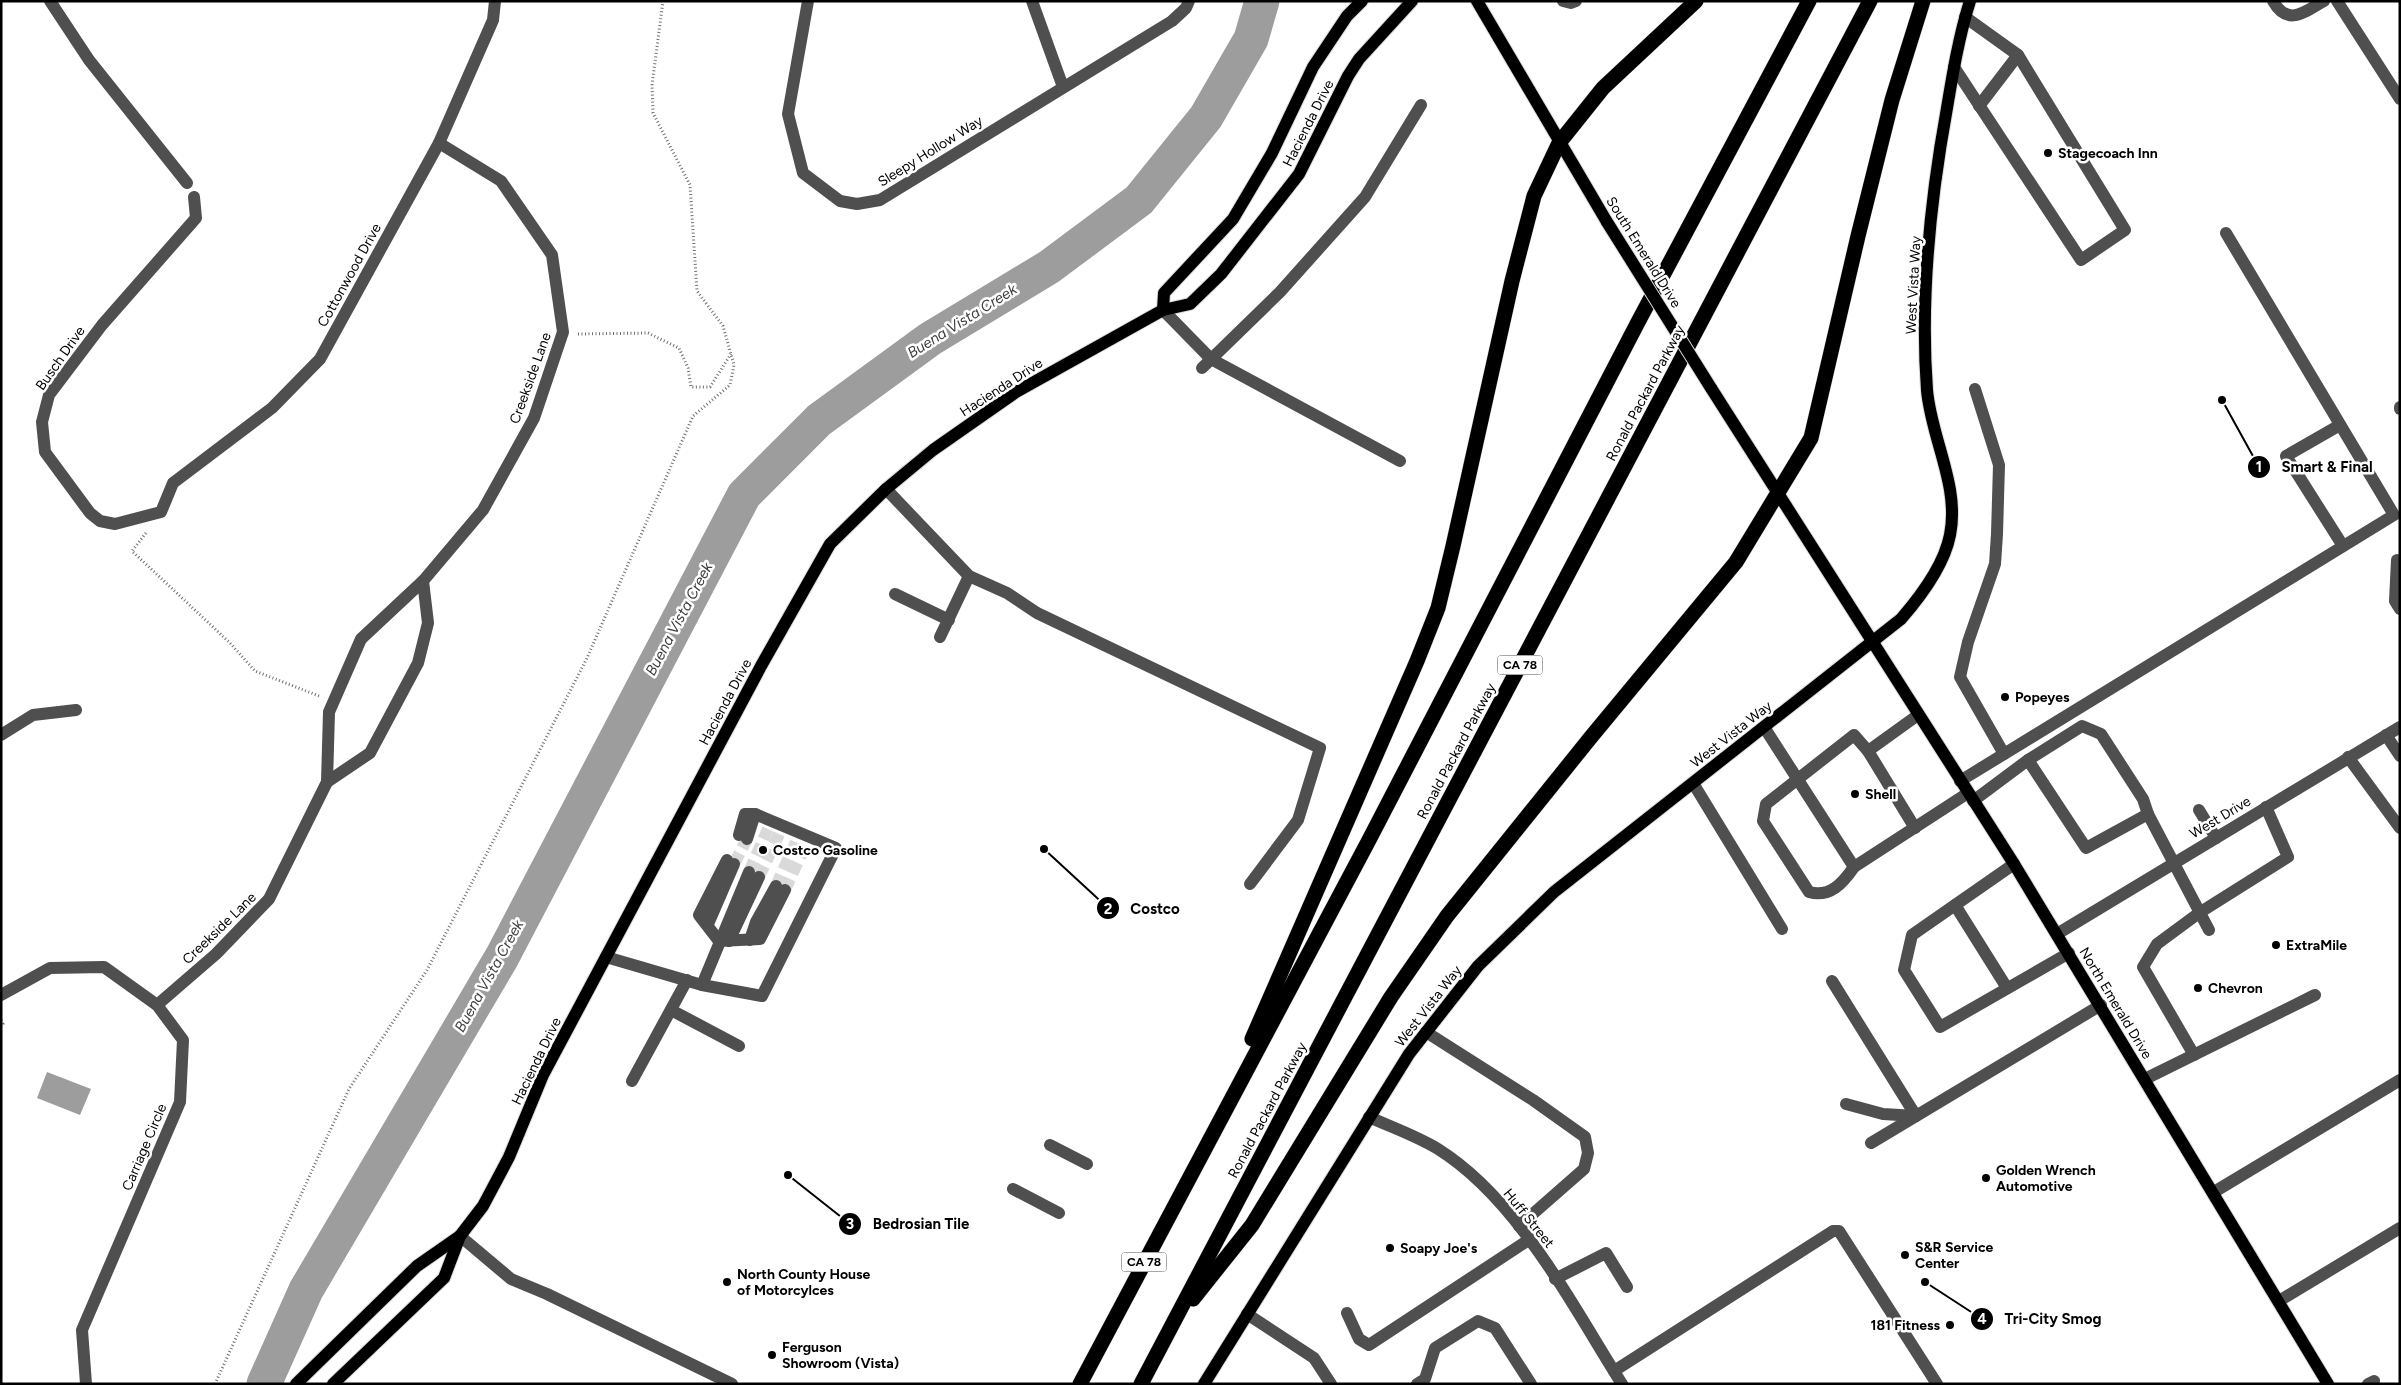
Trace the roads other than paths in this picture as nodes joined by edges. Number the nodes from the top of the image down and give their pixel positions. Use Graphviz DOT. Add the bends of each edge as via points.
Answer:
graph roads {
  1 [pos="50,1"];
  2 [pos="494,1"];
  3 [pos="808,1"];
  4 [pos="1032,1"];
  5 [pos="1189,1"];
  6 [pos="1362,1"];
  7 [pos="1412,1"];
  8 [pos="1477,1"];
  9 [pos="1563,1"];
  10 [pos="1576,1"];
  11 [pos="1696,1"];
  12 [pos="1809,1"];
  13 [pos="1870,1"];
  14 [pos="1923,1"];
  15 [pos="1970,1"];
  16 [pos="2273,1"];
  17 [pos="2324,1"];
  18 [pos="2337,1"];
  19 [pos="1965,17"];
  20 [pos="2018,55"];
  21 [pos="1954,68"];
  22 [pos="1063,87"];
  23 [pos="2400,98"];
  24 [pos="1421,105"];
  25 [pos="1979,106"];
  26 [pos="439,143"];
  27 [pos="1559,143"];
  28 [pos="187,183"];
  29 [pos="194,196"];
  30 [pos="2226,233"];
  31 [pos="1162,310"];
  32 [pos="1207,363"];
  33 [pos="1975,389"];
  34 [pos="2340,425"];
  35 [pos="1400,461"];
  36 [pos="886,489"];
  37 [pos="1778,493"];
  38 [pos="161,512"];
  39 [pos="2343,546"];
  40 [pos="2397,560"];
  41 [pos="969,576"];
  42 [pos="423,581"];
  43 [pos="895,594"];
  44 [pos="2400,609"];
  45 [pos="949,620"];
  46 [pos="940,637"];
  47 [pos="1871,642"];
  48 [pos="76,710"];
  49 [pos="1918,715"];
  50 [pos="1764,727"];
  51 [pos="2400,727"];
  52 [pos="1,735"];
  53 [pos="2386,735"];
  54 [pos="1868,751"];
  55 [pos="2004,754"];
  56 [pos="2400,756"];
  57 [pos="2348,757"];
  58 [pos="2028,760"];
  59 [pos="1797,779"];
  60 [pos="1960,781"];
  61 [pos="327,782"];
  62 [pos="1693,783"];
  63 [pos="1971,797"];
  64 [pos="2266,807"];
  65 [pos="2199,810"];
  66 [pos="2148,814"];
  67 [pos="1915,828"];
  68 [pos="2400,828"];
  69 [pos="743,837"];
  70 [pos="2216,838"];
  71 [pos="730,862"];
  72 [pos="2014,864"];
  73 [pos="2173,864"];
  74 [pos="1854,867"];
  75 [pos="754,874"];
  76 [pos="1250,884"];
  77 [pos="780,888"];
  78 [pos="1955,905"];
  79 [pos="2199,913"];
  80 [pos="1782,929"];
  81 [pos="2209,930"];
  82 [pos="2057,934"];
  83 [pos="724,941"];
  84 [pos="2068,953"];
  85 [pos="606,956"];
  86 [pos="687,980"];
  87 [pos="1832,981"];
  88 [pos="702,984"];
  89 [pos="2007,988"];
  90 [pos="1,995"];
  91 [pos="2315,995"];
  92 [pos="158,1005"];
  93 [pos="2101,1005"];
  94 [pos="671,1010"];
  95 [pos="1426,1032"];
  96 [pos="739,1046"];
  97 [pos="2194,1055"];
  98 [pos="2146,1079"];
  99 [pos="2400,1080"];
  100 [pos="632,1081"];
  101 [pos="1846,1104"];
  102 [pos="1916,1116"];
  103 [pos="1368,1117"];
  104 [pos="1208,1140"];
  105 [pos="1871,1142"];
  106 [pos="1050,1145"];
  107 [pos="1088,1164"];
  108 [pos="1013,1189"];
  109 [pos="2214,1192"];
  110 [pos="1059,1213"];
  111 [pos="1519,1226"];
  112 [pos="2400,1228"];
  113 [pos="460,1236"];
  114 [pos="1530,1240"];
  115 [pos="1555,1279"];
  116 [pos="1628,1288"];
  117 [pos="2279,1301"];
  118 [pos="1347,1313"];
  119 [pos="1247,1314"];
  120 [pos="1170,1329"];
  121 [pos="1614,1371"];
  122 [pos="86,1384"];
  123 [pos="296,1384"];
  124 [pos="333,1384"];
  125 [pos="732,1384"];
  126 [pos="1080,1384"];
  127 [pos="1140,1384"];
  128 [pos="1204,1384"];
  129 [pos="1332,1384"];
  130 [pos="1417,1384"];
  131 [pos="1531,1384"];
  132 [pos="1622,1384"];
  133 [pos="1937,1384"];
  134 [pos="2328,1384"];
  1 -- 28 [label="street" via="89,60"];
  2 -- 26 [label="street, Cottonwood Drive" via="493,20"];
  3 -- 22 [label="street, Sleepy Hollow Way" via="788,114 803,173 840,201 857,204 880,200"];
  4 -- 22 [label="street"];
  5 -- 22 [label="street, Sleepy Hollow Way" via="1172,21"];
  6 -- 31 [label="main road, Hacienda Drive" via="1313,66 1272,153 1233,219 1164,293"];
  7 -- 31 [label="main road, Hacienda Drive" via="1359,60 1300,174 1222,274 1190,304"];
  8 -- 27 [label="main road, South Emerald Drive"];
  9 -- 10 [label="street"];
  11 -- 27 [label="highway" via="1603,88"];
  12 -- 104 [label="highway, CA 78"];
  13 -- 120 [label="highway, Ronald Packard Parkway / CA 78"];
  14 -- 37 [label="highway" via="1892,100 1812,438"];
  15 -- 19 [label="main road, West Vista Way"];
  16 -- 17 [label="street" via="2278,11 2298,16"];
  18 -- 23 [label="street"];
  19 -- 20 [label="street"];
  19 -- 21 [label="main road, West Vista Way"];
  20 -- 25 [label="street"];
  20 -- 25 [label="street" via="2125,230 2081,260"];
  21 -- 25 [label="street"];
  21 -- 47 [label="main road, West Vista Way" via="1935,176 1923,320 1927,393 1952,503 1950,536 1922,594 1901,619"];
  24 -- 32 [label="street" via="1365,197 1280,292"];
  26 -- 38 [label="street, Cottonwood Drive" via="320,359 272,408 173,483"];
  26 -- 42 [label="street, Creekside Lane" via="501,181 552,254 562,334 534,418 483,510"];
  27 -- 37 [label="main road, South Emerald Drive, bridge"];
  27 -- 104 [label="highway" via="1534,196 1438,608"];
  29 -- 38 [label="street, Busch Drive" via="196,218 102,325 61,379 49,395 42,422 45,452 100,521 115,524"];
  30 -- 34 [label="street"];
  31 -- 32 [label="street"];
  31 -- 36 [label="main road, Hacienda Drive" via="1016,392 933,450"];
  32 -- 35 [label="street"];
  33 -- 55 [label="street" via="1999,465 1997,534 1995,564 1968,642 1960,677"];
  34 -- 39 [label="street" via="2394,515"];
  34 -- 39 [label="street" via="2286,456"];
  36 -- 41 [label="street"];
  36 -- 85 [label="main road, Hacienda Drive" via="830,544"];
  37 -- 47 [label="main road, South Emerald Drive"];
  37 -- 120 [label="highway" via="1736,562 1447,916 1391,996 1252,1225"];
  39 -- 55 [label="street"];
  40 -- 44 [label="street" via="2394,601"];
  41 -- 45 [label="street"];
  41 -- 76 [label="street" via="1007,593 1037,613 1320,748 1298,820"];
  42 -- 61 [label="street, Creekside Lane" via="362,638 328,712"];
  42 -- 61 [label="street, Creekside Lane" via="428,623 418,663 370,752"];
  43 -- 45 [label="street"];
  45 -- 46 [label="street"];
  47 -- 49 [label="main road, North Emerald Drive"];
  47 -- 50 [label="main road, West Vista Way"];
  48 -- 52 [label="street" via="33,715"];
  49 -- 54 [label="street"];
  49 -- 60 [label="main road, North Emerald Drive"];
  50 -- 59 [label="street"];
  50 -- 62 [label="main road, West Vista Way"];
  51 -- 53 [label="street, West Drive"];
  53 -- 56 [label="street"];
  53 -- 57 [label="street, West Drive"];
  54 -- 59 [label="street" via="1854,735"];
  54 -- 67 [label="street"];
  55 -- 60 [label="street"];
  57 -- 64 [label="street, West Drive"];
  57 -- 68 [label="street"];
  58 -- 63 [label="street"];
  58 -- 66 [label="street" via="2086,848"];
  58 -- 66 [label="street" via="2082,726 2101,734 2143,799"];
  59 -- 74 [label="street"];
  59 -- 74 [label="street" via="1766,804 1763,821 1809,892 1818,895 1842,884"];
  60 -- 63 [label="main road, North Emerald Drive"];
  61 -- 92 [label="street, Creekside Lane" via="269,900 216,954"];
  62 -- 80 [label="street"];
  62 -- 95 [label="main road, West Vista Way" via="1554,892 1478,966"];
  63 -- 67 [label="street"];
  63 -- 72 [label="main road, North Emerald Drive"];
  64 -- 70 [label="street, West Drive"];
  64 -- 79 [label="street" via="2288,857"];
  65 -- 70 [label="street"];
  66 -- 73 [label="street"];
  67 -- 74 [label="street"];
  69 -- 88 [label="street" via="755,814 775,828 803,840 836,848 762,996"];
  70 -- 73 [label="street, West Drive"];
  71 -- 83 [label="street" via="708,924"];
  72 -- 78 [label="street"];
  72 -- 82 [label="main road, North Emerald Drive"];
  73 -- 79 [label="street"];
  73 -- 82 [label="street, West Drive"];
  75 -- 83 [label="street"];
  77 -- 83 [label="street" via="756,922 750,940"];
  78 -- 89 [label="street"];
  78 -- 89 [label="street" via="1912,935 1904,970 1914,986 1940,1027"];
  79 -- 81 [label="street"];
  79 -- 97 [label="street" via="2157,944 2143,967"];
  82 -- 84 [label="main road, North Emerald Drive"];
  83 -- 88 [label="street"];
  84 -- 89 [label="street"];
  84 -- 93 [label="main road, North Emerald Drive"];
  85 -- 86 [label="street"];
  85 -- 113 [label="main road, Hacienda Drive" via="543,1075 509,1158 483,1206"];
  86 -- 88 [label="street"];
  86 -- 94 [label="street"];
  87 -- 102 [label="street"];
  90 -- 92 [label="street, Carriage Circle" via="50,968 104,967"];
  91 -- 97 [label="street"];
  92 -- 122 [label="street, Carriage Circle" via="183,1040 180,1102 82,1330"];
  93 -- 98 [label="main road, North Emerald Drive"];
  93 -- 102 [label="street"];
  94 -- 96 [label="street"];
  94 -- 100 [label="street"];
  95 -- 103 [label="main road, West Vista Way"];
  95 -- 111 [label="street" via="1534,1100 1585,1137 1588,1153 1584,1169"];
  97 -- 98 [label="street"];
  98 -- 109 [label="main road, North Emerald Drive"];
  99 -- 109 [label="street"];
  101 -- 102 [label="street" via="1883,1114"];
  102 -- 105 [label="street"];
  103 -- 111 [label="street, Huff Street" via="1437,1149 1479,1181"];
  103 -- 119 [label="main road, West Vista Way"];
  104 -- 126 [label="highway, CA 78"];
  106 -- 107 [label="street"];
  108 -- 110 [label="street"];
  109 -- 117 [label="main road, North Emerald Drive"];
  111 -- 114 [label="street, Huff Street"];
  112 -- 117 [label="street"];
  113 -- 123 [label="main road, Hacienda Drive" via="417,1266"];
  113 -- 124 [label="main road, Hacienda Drive" via="444,1278"];
  113 -- 125 [label="street" via="511,1280 547,1294"];
  114 -- 115 [label="street, Huff Street"];
  114 -- 118 [label="street" via="1369,1345 1359,1339"];
  115 -- 116 [label="street" via="1606,1253"];
  115 -- 121 [label="street, Huff Street"];
  117 -- 134 [label="main road, North Emerald Drive"];
  119 -- 128 [label="main road, West Vista Way"];
  119 -- 129 [label="street" via="1314,1358"];
  120 -- 127 [label="highway, Ronald Packard Parkway / CA 78"];
  121 -- 132 [label="street, Huff Street"];
  121 -- 133 [label="street" via="1833,1231 1839,1231"];
  130 -- 131 [label="street" via="1425,1379 1435,1348 1478,1321 1496,1328"];
}
